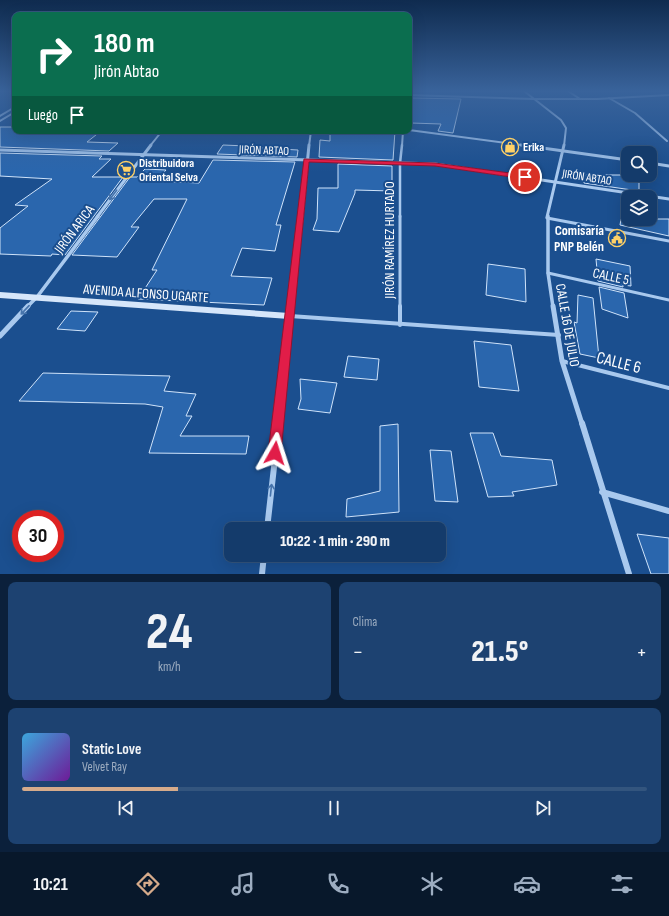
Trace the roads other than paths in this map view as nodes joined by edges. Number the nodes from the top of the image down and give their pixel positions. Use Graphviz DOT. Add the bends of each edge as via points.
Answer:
graph roads {
  1 [pos="558,118"];
  2 [pos="640,118"];
  3 [pos="412,130"];
  4 [pos="160,134"];
  5 [pos="310,134"];
  6 [pos="403,134"];
  7 [pos="667,141"];
  8 [pos="0,150"];
  9 [pos="564,151"];
  10 [pos="142,155"];
  11 [pos="621,159"];
  12 [pos="306,160"];
  13 [pos="400,163"];
  14 [pos="657,164"];
  15 [pos="669,166"];
  16 [pos="557,182"];
  17 [pos="669,199"];
  18 [pos="547,218"];
  19 [pos="669,241"];
  20 [pos="548,274"];
  21 [pos="0,295"];
  22 [pos="37,297"];
  23 [pos="669,300"];
  24 [pos="289,316"];
  25 [pos="400,325"];
  26 [pos="559,335"];
  27 [pos="0,336"];
  28 [pos="562,362"];
  29 [pos="669,388"];
  30 [pos="602,492"];
  31 [pos="669,511"];
  32 [pos="268,522"];
  33 [pos="263,562"];
  34 [pos="262,574"];
  35 [pos="629,574"];
  1 -- 9 [label="street, CALLE 16 DE JULIO" via="566,128"];
  2 -- 7 [label="street"];
  3 -- 9 [label="street"];
  4 -- 10 [label="street, JIRÓN ARICA"];
  5 -- 12 [label="street"];
  6 -- 13 [label="street, JIRÓN RAMÍREZ HURTADO"];
  8 -- 10 [label="street, JIRÓN ABTAO"];
  9 -- 11 [label="street"];
  9 -- 16 [label="street, CALLE 16 DE JULIO"];
  10 -- 12 [label="street, JIRÓN ABTAO"];
  10 -- 22 [label="street, JIRÓN ARICA, one-way"];
  12 -- 13 [label="street, JIRÓN ABTAO"];
  12 -- 24 [label="street"];
  13 -- 16 [label="street, JIRÓN ABTAO" via="435,164"];
  13 -- 25 [label="street, JIRÓN RAMÍREZ HURTADO"];
  14 -- 15 [label="street"];
  16 -- 17 [label="street, JIRÓN ABTAO"];
  16 -- 18 [label="street, CALLE 16 DE JULIO"];
  18 -- 19 [label="street"];
  18 -- 20 [label="street, CALLE 16 DE JULIO"];
  20 -- 23 [label="street, CALLE 5"];
  20 -- 26 [label="street, CALLE 16 DE JULIO"];
  21 -- 22 [label="main road, AVENIDA ALFONSO UGARTE"];
  22 -- 24 [label="main road, AVENIDA ALFONSO UGARTE"];
  22 -- 27 [label="street, JIRÓN ARICA, one-way"];
  24 -- 25 [label="street"];
  32 -- 24 [label="street, one-way"];
  25 -- 26 [label="street"];
  26 -- 28 [label="street, CALLE 16 DE JULIO"];
  28 -- 29 [label="street, CALLE 6"];
  28 -- 30 [label="street, CALLE 16 DE JULIO"];
  30 -- 31 [label="street"];
  30 -- 35 [label="street, CALLE 16 DE JULIO"];
  33 -- 34 [label="street"];
}
